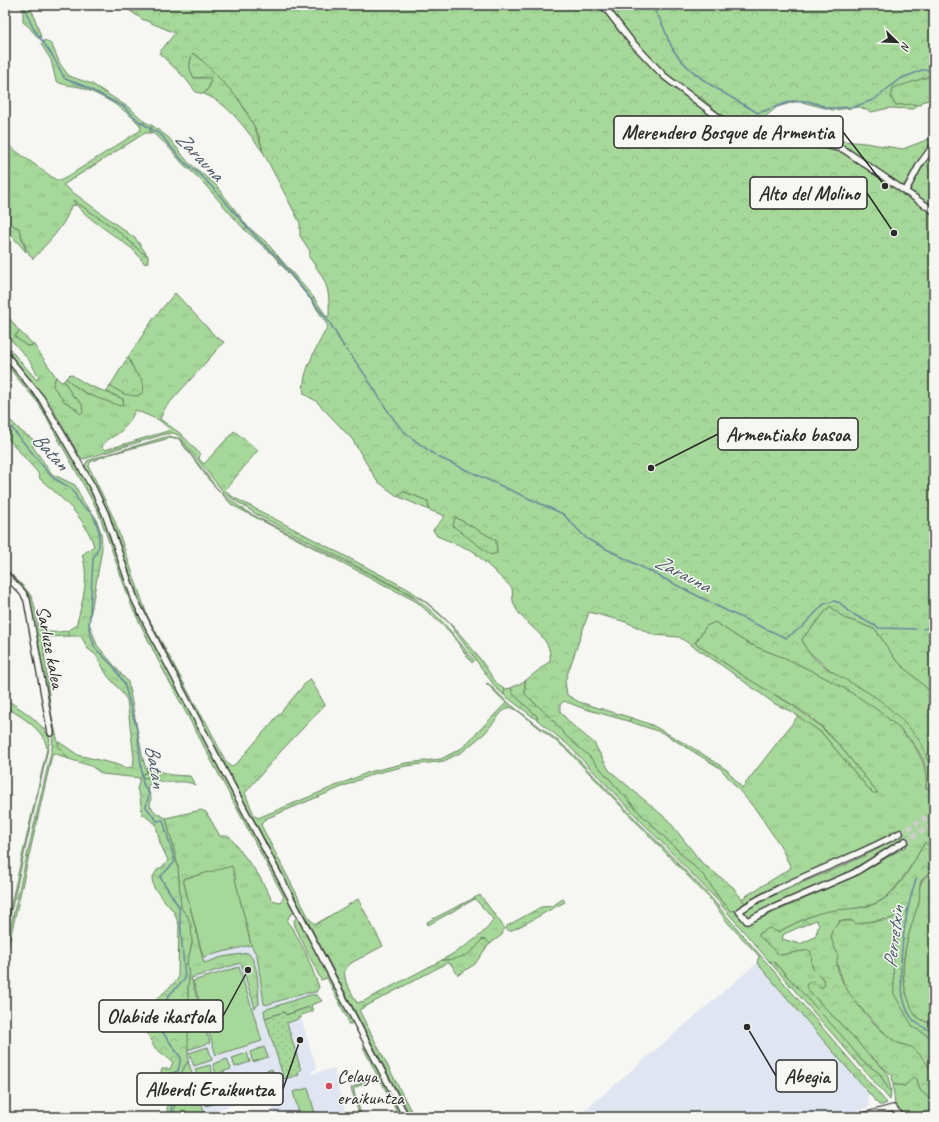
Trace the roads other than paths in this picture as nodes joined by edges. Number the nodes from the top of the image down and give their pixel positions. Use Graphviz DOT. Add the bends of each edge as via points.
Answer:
graph roads {
  1 [pos="601,5"];
  2 [pos="934,145"];
  3 [pos="905,192"];
  4 [pos="934,211"];
  5 [pos="5,354"];
  6 [pos="5,574"];
  7 [pos="51,733"];
  8 [pos="900,833"];
  9 [pos="905,841"];
  10 [pos="406,1117"];
  11 [pos="860,1117"];
  12 [pos="902,1117"];
  1 -- 3 [label="street" via="664,76 726,123 843,149"];
  2 -- 3 [label="street"];
  3 -- 4 [label="street"];
  5 -- 10 [label="street" via="41,398 92,486 105,513 135,600"];
  6 -- 7 [label="street, Sarluze kalea" via="27,600"];
  8 -- 9 [label="street" via="874,848 779,888 739,911 747,921 854,873"];
  11 -- 12 [label="street" via="893,1108"];
}
